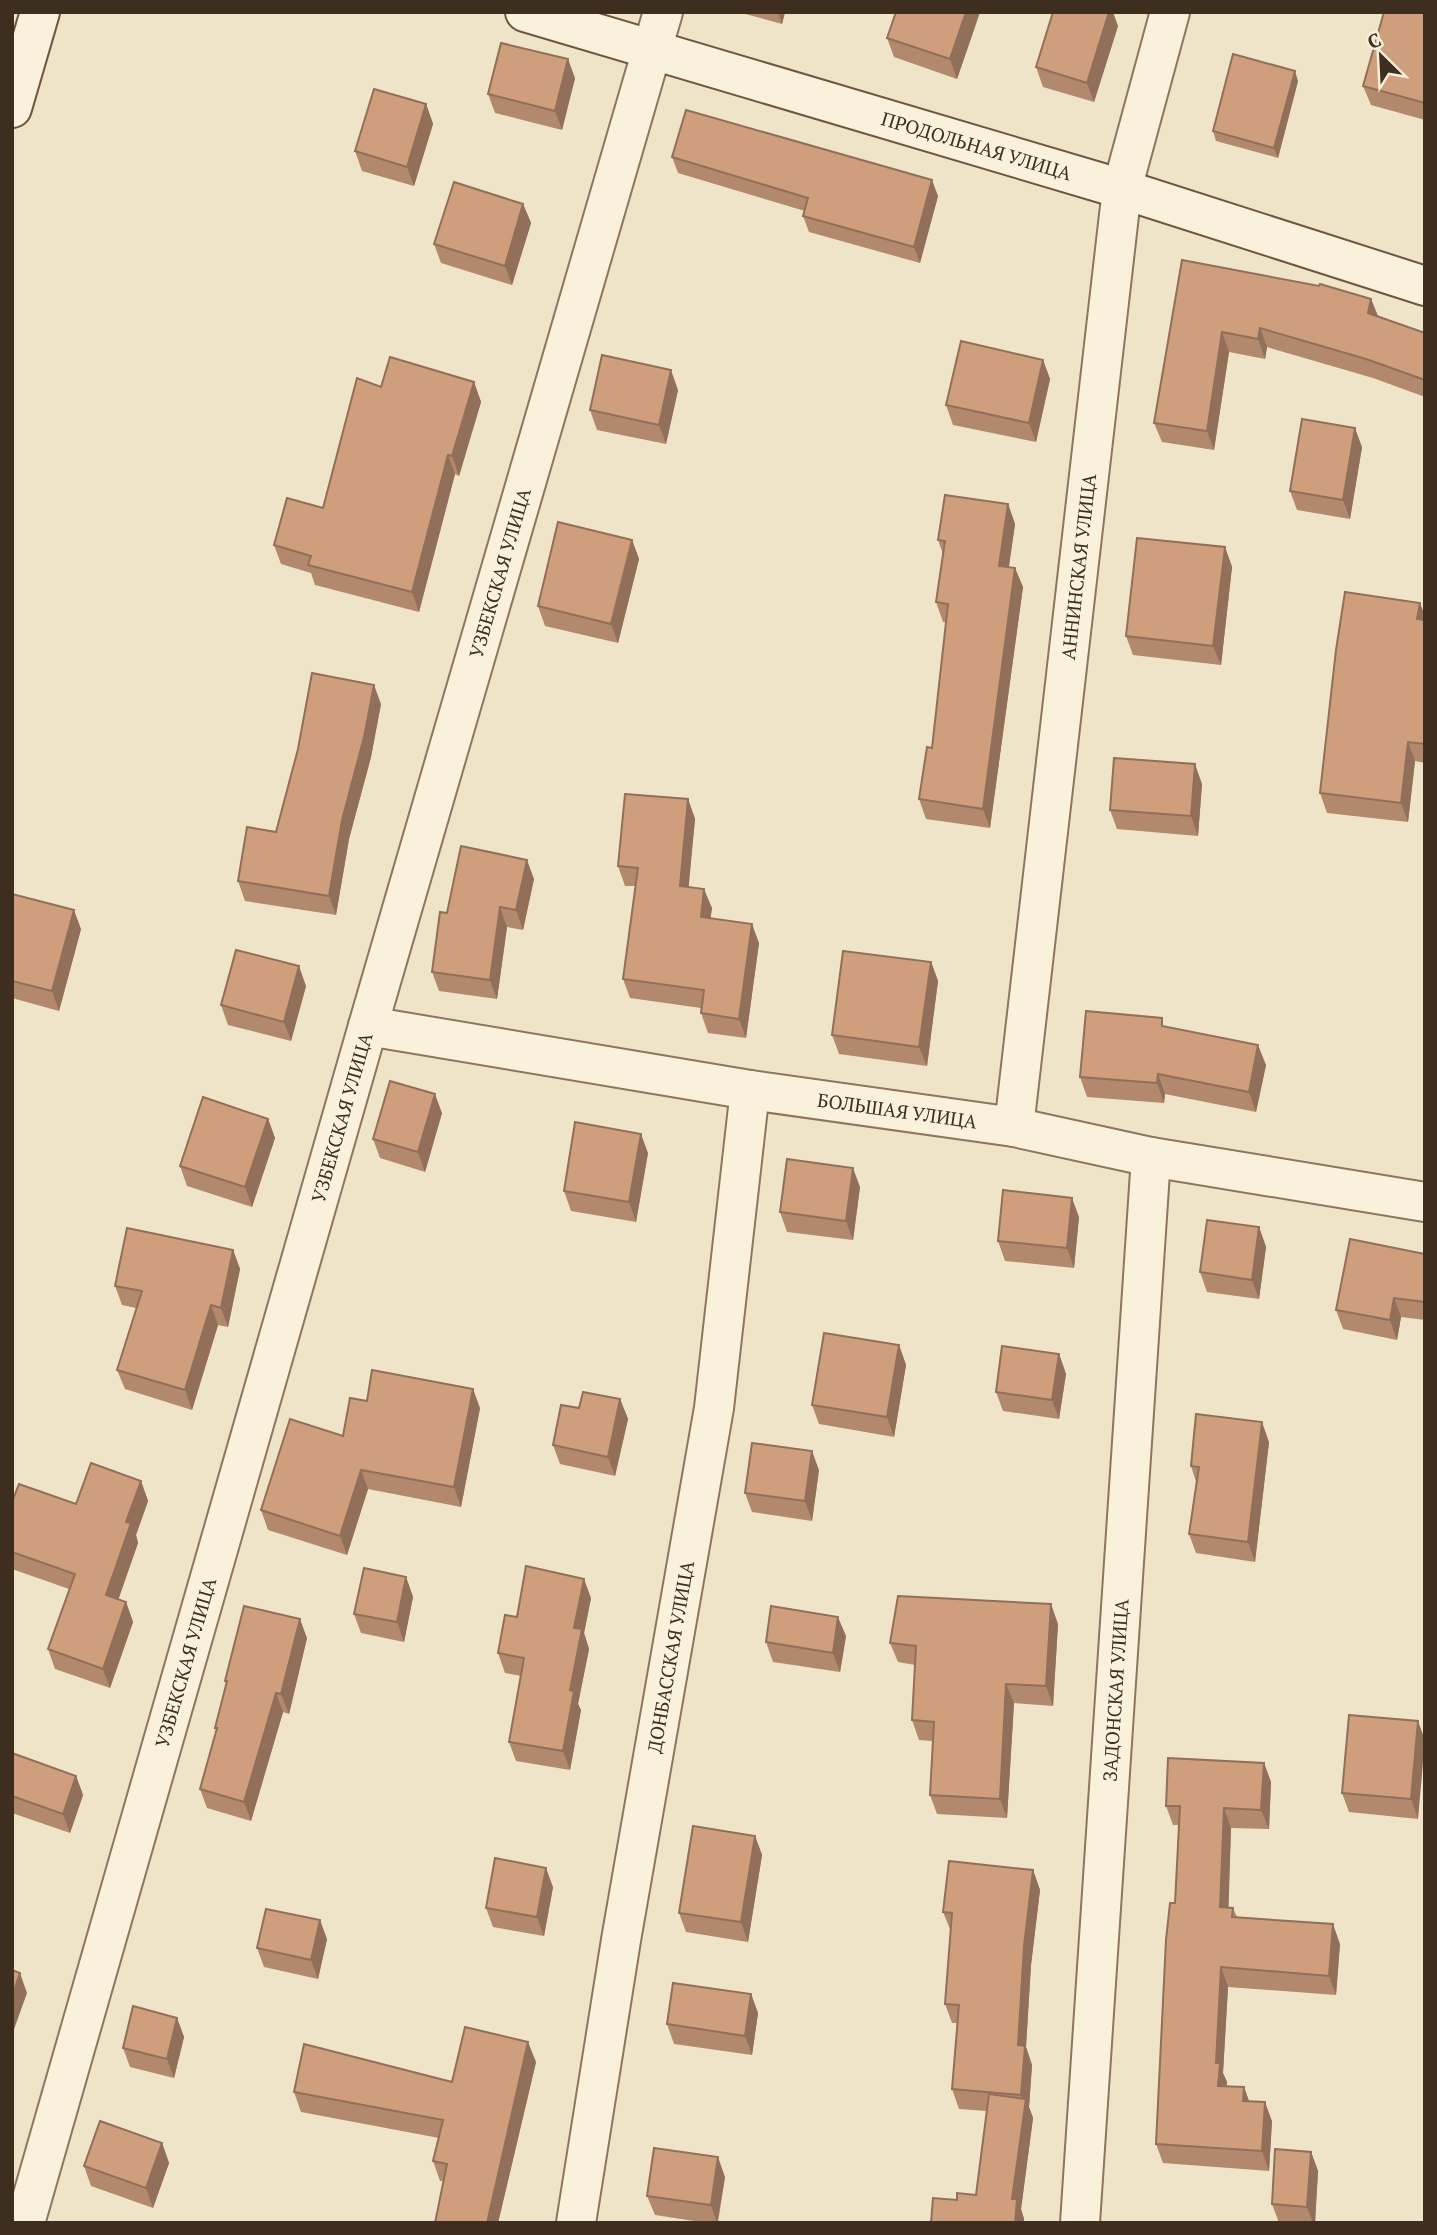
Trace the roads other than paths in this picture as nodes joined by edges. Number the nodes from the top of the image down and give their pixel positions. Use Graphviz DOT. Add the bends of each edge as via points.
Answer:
graph roads {
  1 [pos="40,12"];
  2 [pos="525,12"];
  3 [pos="663,12"];
  4 [pos="1170,12"];
  5 [pos="653,52"];
  6 [pos="12,107"];
  7 [pos="1122,189"];
  8 [pos="1425,286"];
  9 [pos="368,1026"];
  10 [pos="750,1090"];
  11 [pos="1014,1127"];
  12 [pos="1151,1157"];
  13 [pos="1425,1202"];
  14 [pos="25,2223"];
  15 [pos="576,2223"];
  16 [pos="1080,2223"];
  1 -- 6 [label="street"];
  2 -- 5 [label="street, ПРОДОЛЬНАЯ УЛИЦА"];
  3 -- 5 [label="street, УЗБЕКСКАЯ УЛИЦА"];
  4 -- 7 [label="street, АННИНСКАЯ УЛИЦА"];
  5 -- 7 [label="street, ПРОДОЛЬНАЯ УЛИЦА"];
  5 -- 9 [label="street, УЗБЕКСКАЯ УЛИЦА"];
  7 -- 8 [label="street, ПРОДОЛЬНАЯ УЛИЦА"];
  7 -- 11 [label="street, АННИНСКАЯ УЛИЦА"];
  9 -- 10 [label="street, БОЛЬШАЯ УЛИЦА"];
  9 -- 14 [label="street, УЗБЕКСКАЯ УЛИЦА"];
  10 -- 11 [label="street, БОЛЬШАЯ УЛИЦА"];
  10 -- 15 [label="street, ДОНБАССКАЯ УЛИЦА" via="714,1408"];
  11 -- 12 [label="street, БОЛЬШАЯ УЛИЦА"];
  12 -- 13 [label="street, БОЛЬШАЯ УЛИЦА"];
  12 -- 16 [label="street, ЗАДОНСКАЯ УЛИЦА"];
}
